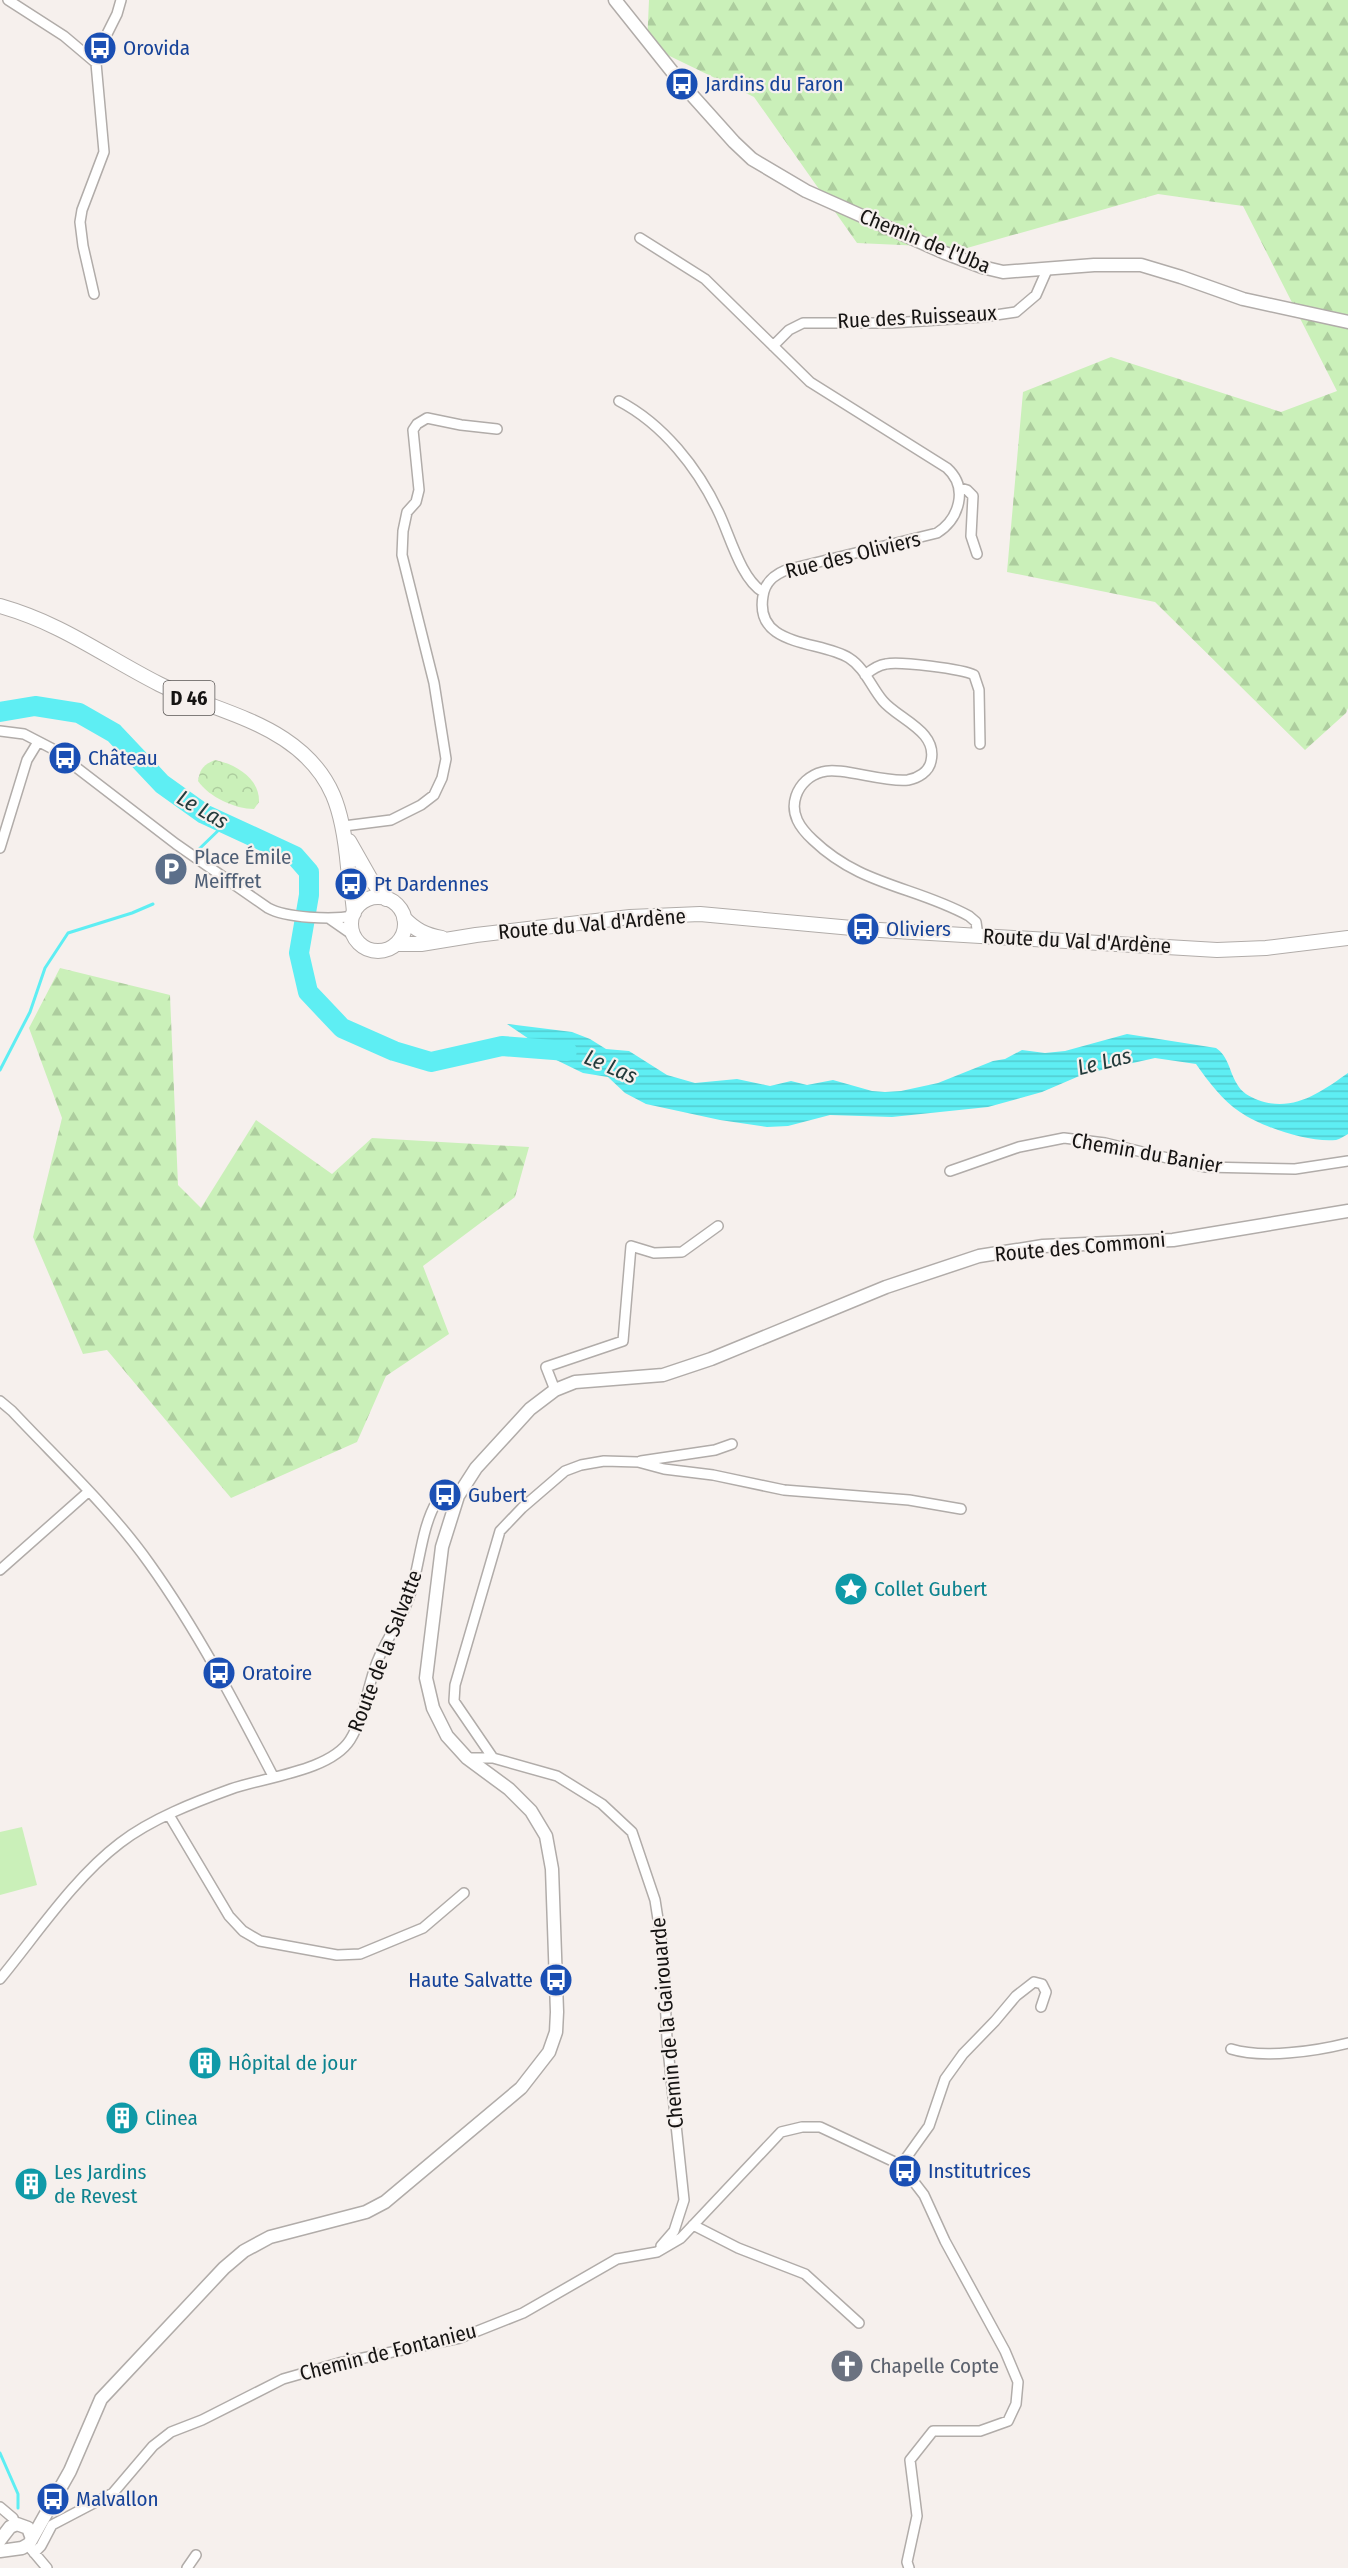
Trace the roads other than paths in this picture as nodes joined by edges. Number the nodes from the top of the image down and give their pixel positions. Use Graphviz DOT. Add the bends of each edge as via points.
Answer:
graph roads {
  1 [pos="8,0"];
  2 [pos="121,0"];
  3 [pos="615,0"];
  4 [pos="94,60"];
  5 [pos="640,238"];
  6 [pos="1047,270"];
  7 [pos="94,294"];
  8 [pos="1348,322"];
  9 [pos="773,346"];
  10 [pos="619,402"];
  11 [pos="497,429"];
  12 [pos="960,488"];
  13 [pos="977,554"];
  14 [pos="763,592"];
  15 [pos="0,606"];
  16 [pos="865,675"];
  17 [pos="0,731"];
  18 [pos="38,742"];
  19 [pos="980,744"];
  20 [pos="345,831"];
  21 [pos="0,848"];
  22 [pos="386,898"];
  23 [pos="353,914"];
  24 [pos="404,918"];
  25 [pos="326,919"];
  26 [pos="354,935"];
  27 [pos="978,936"];
  28 [pos="1348,938"];
  29 [pos="447,939"];
  30 [pos="397,944"];
  31 [pos="1348,1161"];
  32 [pos="950,1171"];
  33 [pos="1348,1211"];
  34 [pos="718,1226"];
  35 [pos="555,1390"];
  36 [pos="0,1401"];
  37 [pos="732,1444"];
  38 [pos="638,1462"];
  39 [pos="88,1492"];
  40 [pos="458,1496"];
  41 [pos="961,1509"];
  42 [pos="0,1570"];
  43 [pos="467,1758"];
  44 [pos="494,1758"];
  45 [pos="273,1776"];
  46 [pos="169,1815"];
  47 [pos="464,1893"];
  48 [pos="0,1979"];
  49 [pos="1041,2007"];
  50 [pos="1348,2043"];
  51 [pos="1232,2049"];
  52 [pos="901,2165"];
  53 [pos="693,2226"];
  54 [pos="657,2252"];
  55 [pos="859,2323"];
  56 [pos="0,2507"];
  57 [pos="45,2512"];
  58 [pos="18,2524"];
  59 [pos="3,2537"];
  60 [pos="31,2545"];
  61 [pos="14,2547"];
  62 [pos="0,2551"];
  63 [pos="196,2554"];
  64 [pos="47,2568"];
  65 [pos="187,2568"];
  66 [pos="909,2568"];
  1 -- 4 [label="street"];
  2 -- 4 [label="street"];
  3 -- 6 [label="street, Chemin de l'Uba" via="682,84 758,163 806,191 971,263 1003,272"];
  4 -- 7 [label="street" via="104,152 80,222"];
  5 -- 9 [label="street" via="705,279"];
  6 -- 8 [label="street, Chemin de l'Uba" via="1120,263 1141,266 1243,300"];
  6 -- 9 [label="street, Rue des Ruisseaux" via="1036,296 1016,312 892,323 803,322"];
  9 -- 12 [label="street" via="825,392 947,468"];
  10 -- 14 [label="street" via="643,417 688,462 717,508 745,571"];
  11 -- 20 [label="street" via="427,418 413,430 419,490 416,502 407,512 402,555 434,683 446,759 434,795 422,805 391,820"];
  12 -- 13 [label="street" via="973,496 971,536"];
  12 -- 14 [label="street, Rue des Oliviers" via="954,518 937,533 786,570 773,576"];
  14 -- 16 [label="street, Rue des Oliviers" via="767,619 777,634 842,654"];
  15 -- 20 [label="main road, D 46" via="54,624 168,689 283,739 325,781"];
  16 -- 19 [label="street" via="891,663 974,675 979,686"];
  16 -- 27 [label="street, Rue des Oliviers" via="889,707 928,740 930,766 920,776 901,781 819,772 797,794 794,811 798,824 847,868 969,916 976,922"];
  17 -- 18 [label="street" via="18,732"];
  18 -- 21 [label="street" via="27,760"];
  18 -- 25 [label="street" via="273,911"];
  20 -- 22 [label="main road, D 46" via="359,860"];
  20 -- 23 [label="main road, D 46"];
  22 -- 23 [label="main road" via="364,901"];
  22 -- 24 [label="main road"];
  23 -- 25 [label="street"];
  23 -- 26 [label="main road"];
  24 -- 29 [label="main road, Route du Val d'Ardène" via="422,933"];
  24 -- 30 [label="main road" via="404,932"];
  25 -- 26 [label="street"];
  26 -- 30 [label="main road" via="358,943 373,951"];
  27 -- 28 [label="main road, Route du Val d'Ardène" via="1232,950"];
  27 -- 29 [label="main road, Route du Val d'Ardène" via="689,914 590,921"];
  29 -- 30 [label="main road, Route du Val d'Ardène"];
  31 -- 32 [label="street, Chemin du Banier" via="1295,1168 1205,1167 1105,1143 1064,1138 1019,1147"];
  33 -- 35 [label="street, Route des Commoni" via="1173,1240 1043,1246 979,1256 886,1287 663,1375 575,1382"];
  34 -- 35 [label="street" via="682,1252 654,1253 631,1246 623,1341 546,1367"];
  35 -- 40 [label="street" via="497,1443"];
  36 -- 39 [label="street"];
  37 -- 38 [label="street"];
  38 -- 41 [label="street" via="784,1490 909,1500"];
  38 -- 44 [label="street" via="604,1461 565,1471 500,1531 455,1685 454,1701"];
  39 -- 42 [label="street"];
  39 -- 45 [label="street" via="131,1539 186,1617"];
  40 -- 43 [label="street" via="442,1547 426,1678 433,1708 447,1736"];
  40 -- 45 [label="street, Route de la Salvatte" via="446,1496 437,1502 425,1533 409,1600 377,1663 350,1739 341,1751 315,1766"];
  43 -- 44 [label="street, Chemin de la Gairouarde"];
  43 -- 57 [label="street" via="509,1789 531,1811 546,1836 552,1869 557,2012 549,2052 521,2088 385,2202 366,2212 270,2237 224,2268 101,2398 69,2471"];
  44 -- 54 [label="street, Chemin de la Gairouarde" via="557,1776 602,1804 632,1832 651,1889 663,1950 667,2040 684,2200 674,2230"];
  45 -- 46 [label="street"];
  46 -- 47 [label="street" via="229,1916 260,1941 337,1955 360,1954 423,1928"];
  46 -- 48 [label="street" via="122,1841 106,1855 67,1896"];
  49 -- 52 [label="street" via="1046,1992 1042,1984 1034,1982 963,2054 945,2079 929,2126"];
  50 -- 51 [label="street" via="1275,2053"];
  52 -- 53 [label="street, Chemin de Fontanieu" via="820,2127 781,2132"];
  52 -- 66 [label="street, Chemin de Fontanieu" via="924,2195 1018,2382 1016,2404 1008,2421 980,2431 933,2432 910,2460 916,2516"];
  53 -- 54 [label="street, Chemin de Fontanieu"];
  53 -- 55 [label="street" via="806,2274"];
  54 -- 60 [label="street, Chemin de Fontanieu" via="617,2259 523,2313 460,2338 283,2379 171,2432 153,2446 113,2493 52,2525 41,2546"];
  56 -- 58 [label="street"];
  57 -- 58 [label="street"];
  57 -- 60 [label="street"];
  58 -- 59 [label="street"];
  58 -- 60 [label="street" via="28,2528"];
  59 -- 61 [label="street"];
  60 -- 61 [label="street"];
  60 -- 64 [label="street"];
  61 -- 62 [label="street"];
  63 -- 65 [label="street"];
}
